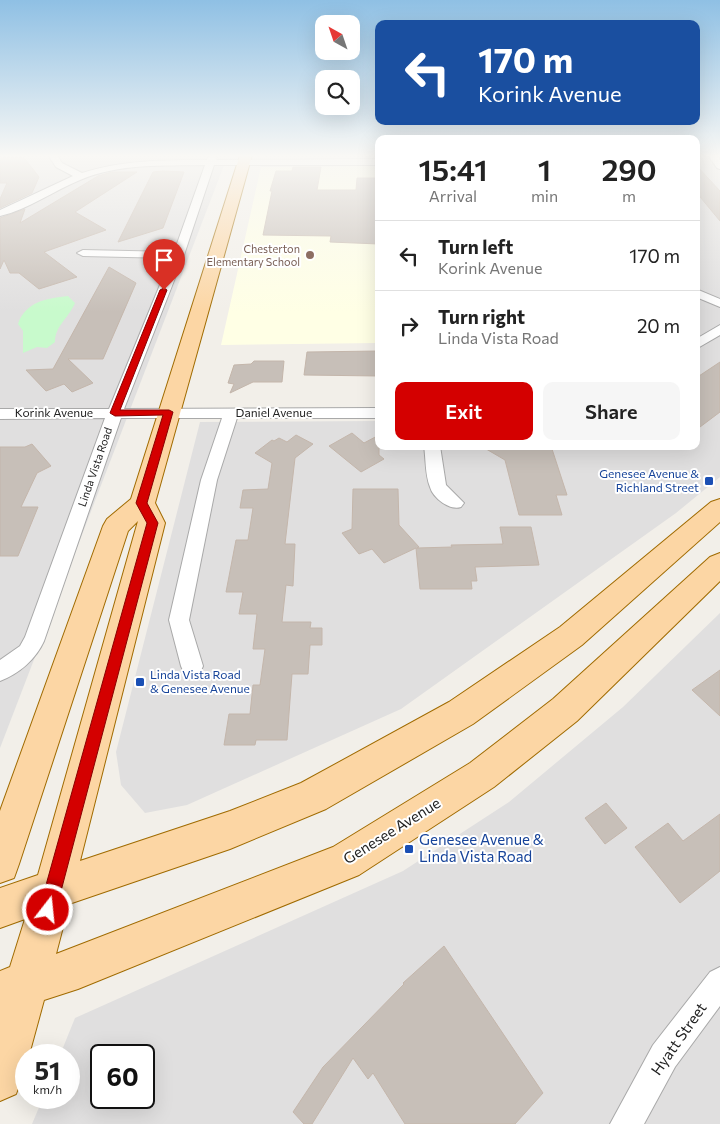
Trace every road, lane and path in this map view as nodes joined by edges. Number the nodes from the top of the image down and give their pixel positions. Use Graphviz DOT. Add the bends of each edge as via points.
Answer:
graph roads {
  1 [pos="17,207"];
  2 [pos="194,207"];
  3 [pos="230,207"];
  4 [pos="0,213"];
  5 [pos="82,253"];
  6 [pos="178,255"];
  7 [pos="700,295"];
  8 [pos="720,303"];
  9 [pos="720,329"];
  10 [pos="700,342"];
  11 [pos="169,412"];
  12 [pos="115,413"];
  13 [pos="231,413"];
  14 [pos="375,413"];
  15 [pos="0,414"];
  16 [pos="433,450"];
  17 [pos="142,503"];
  18 [pos="455,503"];
  19 [pos="720,508"];
  20 [pos="720,564"];
  21 [pos="192,666"];
  22 [pos="0,672"];
  23 [pos="0,864"];
  24 [pos="53,891"];
  25 [pos="0,908"];
  26 [pos="720,982"];
  27 [pos="13,988"];
  28 [pos="0,1078"];
  29 [pos="626,1124"];
  1 -- 4 [label="street"];
  2 -- 6 [label="street, Linda Vista Road"];
  3 -- 11 [label="main road"];
  5 -- 6 [label="street"];
  6 -- 12 [label="street, Linda Vista Road"];
  7 -- 8 [label="street"];
  9 -- 10 [label="street"];
  11 -- 12 [label="street, Korink Avenue"];
  11 -- 13 [label="street, Daniel Avenue"];
  11 -- 17 [label="main road"];
  12 -- 15 [label="street, Korink Avenue"];
  12 -- 22 [label="street, Linda Vista Road" via="34,641 27,652"];
  13 -- 14 [label="street, Daniel Avenue"];
  13 -- 21 [label="street" via="209,480 179,620"];
  16 -- 18 [label="street" via="438,487"];
  17 -- 23 [label="main road" via="116,526"];
  17 -- 24 [label="main road" via="152,523"];
  19 -- 24 [label="main road" via="571,636 461,714 312,796 230,830"];
  20 -- 27 [label="main road, Genesee Avenue" via="565,710 482,775 345,862 194,924"];
  24 -- 25 [label="main road"];
  24 -- 27 [label="main road"];
  26 -- 29 [label="street, Hyatt Street" via="664,1056"];
  27 -- 28 [label="main road"];
}
